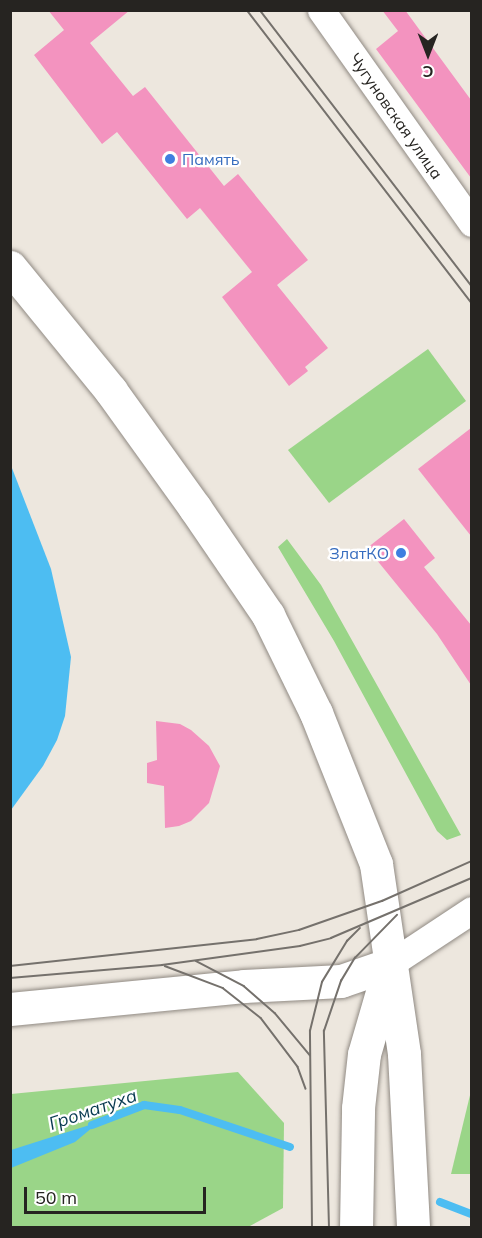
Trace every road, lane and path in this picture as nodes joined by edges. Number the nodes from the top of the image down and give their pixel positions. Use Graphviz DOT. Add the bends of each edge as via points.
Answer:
graph roads {
  1 [pos="321,10"];
  2 [pos="471,223"];
  3 [pos="10,267"];
  4 [pos="471,910"];
  5 [pos="390,964"];
  6 [pos="10,1009"];
  7 [pos="356,1227"];
  8 [pos="413,1227"];
  1 -- 2 [label="street, Чугуновская улица"];
  3 -- 5 [label="main road" via="111,391 268,615 316,712 376,864"];
  4 -- 5 [label="street"];
  5 -- 6 [label="main road" via="340,981 233,987"];
  5 -- 7 [label="main road" via="364,1054 358,1108"];
  5 -- 8 [label="main road" via="404,1054"];
}
